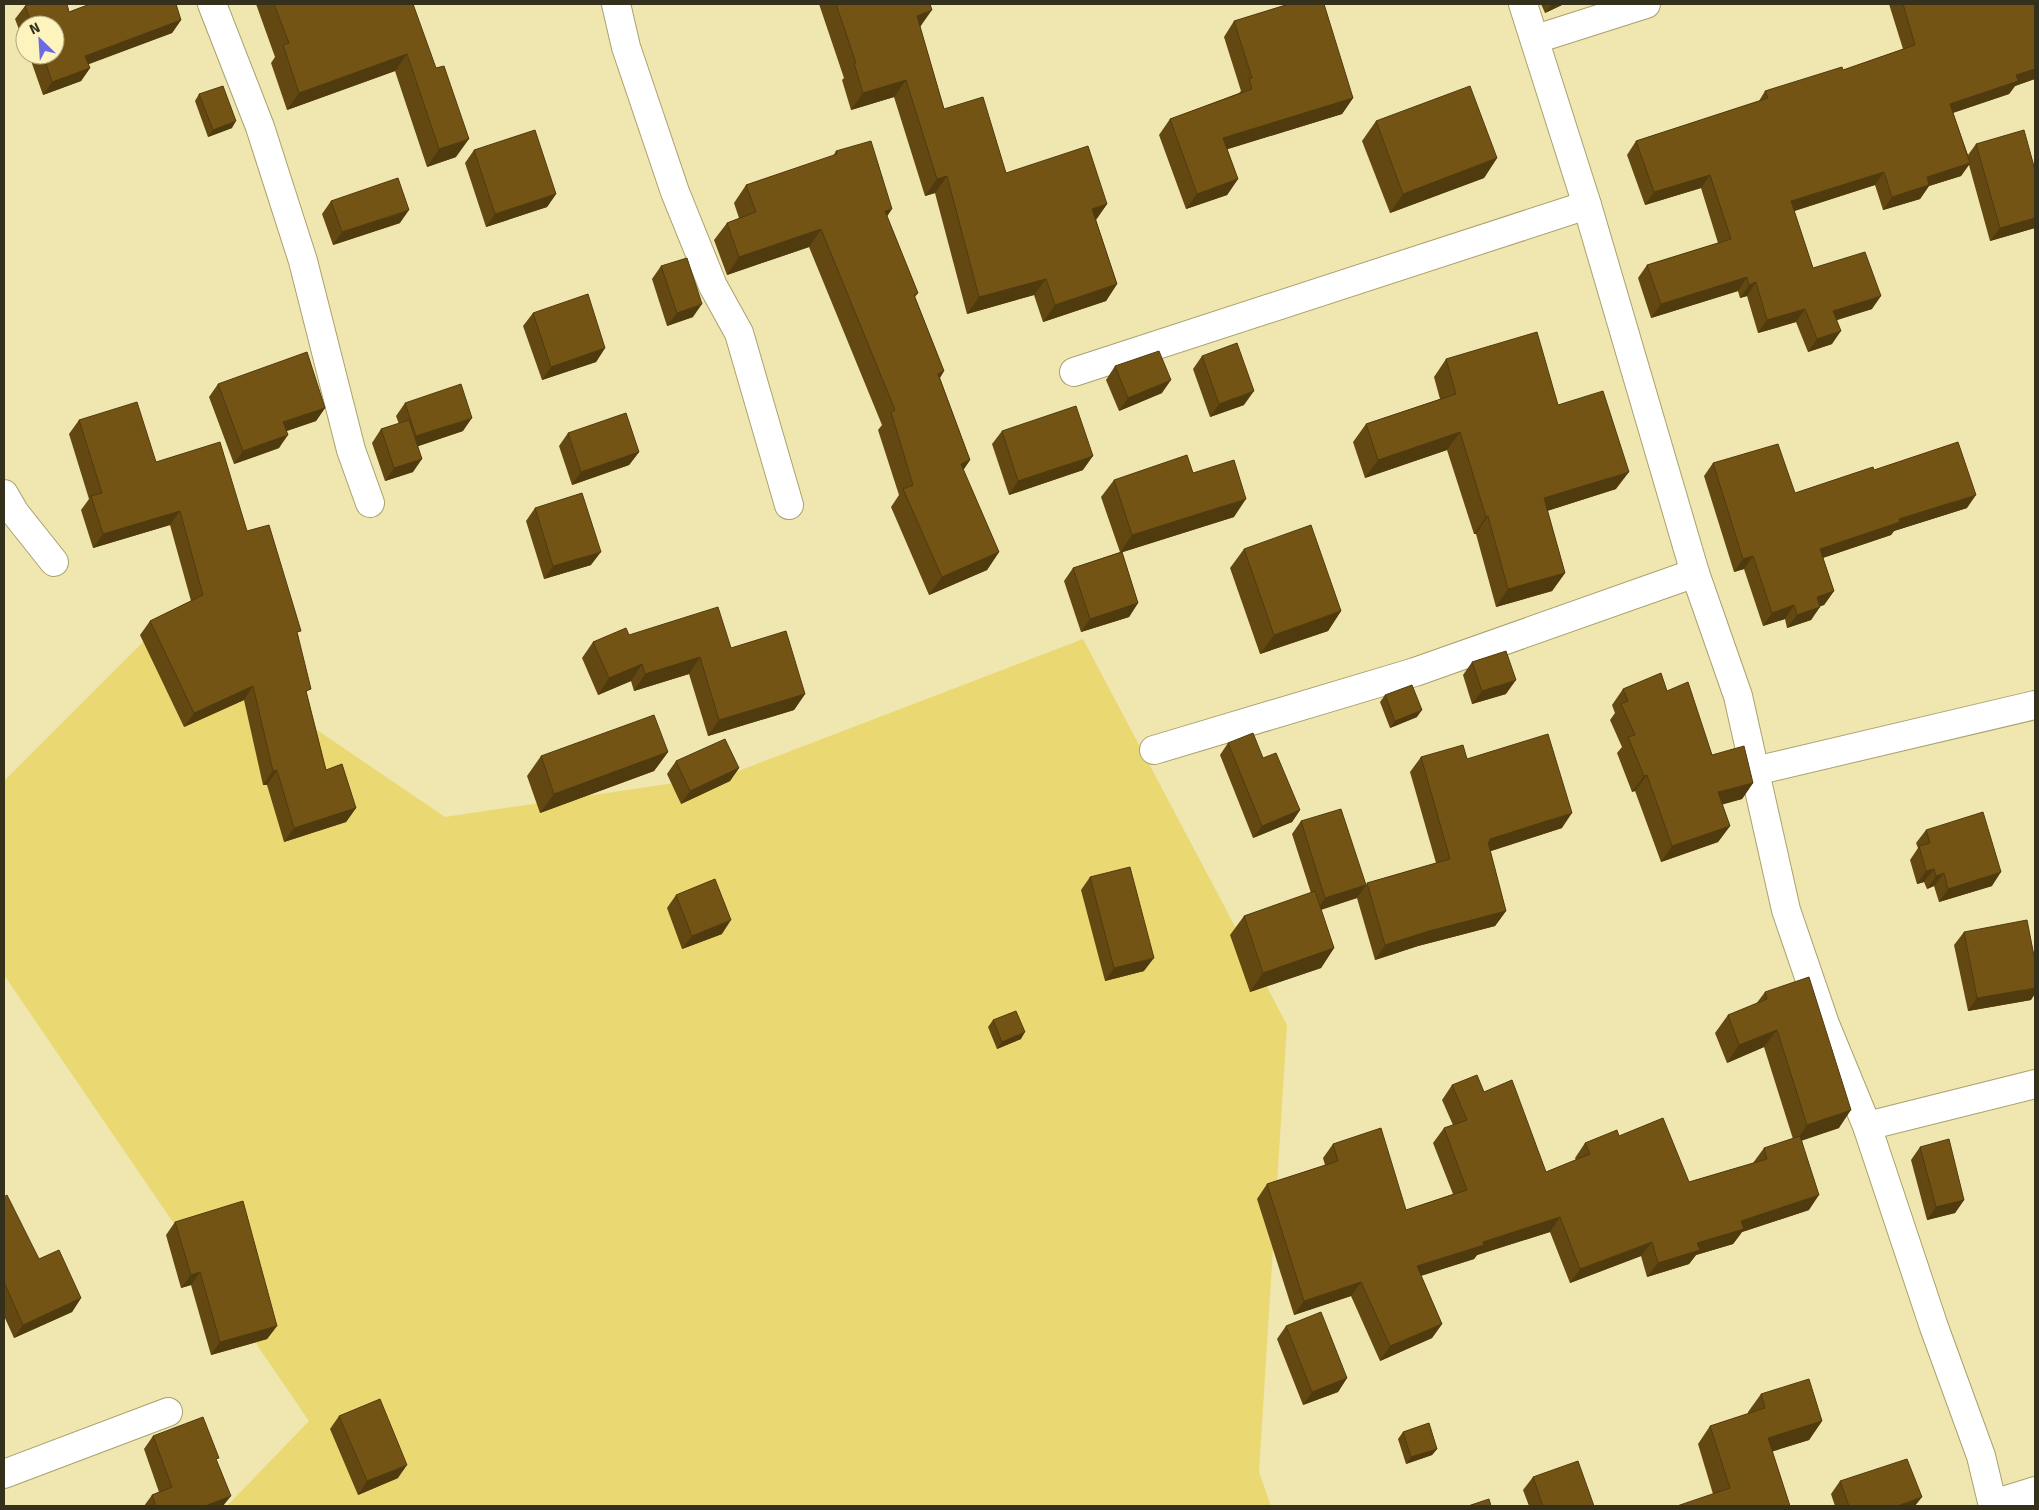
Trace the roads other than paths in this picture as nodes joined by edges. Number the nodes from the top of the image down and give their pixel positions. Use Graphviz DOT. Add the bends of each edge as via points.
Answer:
graph roads {
  1 [pos="212,4"];
  2 [pos="616,4"];
  3 [pos="1524,4"];
  4 [pos="1646,4"];
  5 [pos="1536,38"];
  6 [pos="1587,205"];
  7 [pos="1074,372"];
  8 [pos="4,494"];
  9 [pos="370,503"];
  10 [pos="789,505"];
  11 [pos="54,562"];
  12 [pos="1696,573"];
  13 [pos="2035,704"];
  14 [pos="1154,750"];
  15 [pos="1755,771"];
  16 [pos="2035,1084"];
  17 [pos="1866,1126"];
  18 [pos="168,1412"];
  19 [pos="4,1474"];
  20 [pos="2035,1491"];
  21 [pos="1993,1505"];
  1 -- 9 [label="street" via="260,127 303,261 351,450"];
  2 -- 10 [label="street" via="626,47 675,192 713,286 739,333"];
  3 -- 5 [label="street"];
  4 -- 5 [label="street"];
  5 -- 6 [label="street"];
  6 -- 7 [label="street"];
  6 -- 12 [label="street"];
  8 -- 11 [label="street"];
  12 -- 14 [label="street" via="1415,672"];
  12 -- 15 [label="street" via="1738,696"];
  13 -- 15 [label="street"];
  15 -- 17 [label="street" via="1786,910 1825,1024"];
  16 -- 17 [label="street"];
  17 -- 21 [label="street" via="1930,1318 1981,1456"];
  18 -- 19 [label="street"];
  20 -- 21 [label="street"];
}
